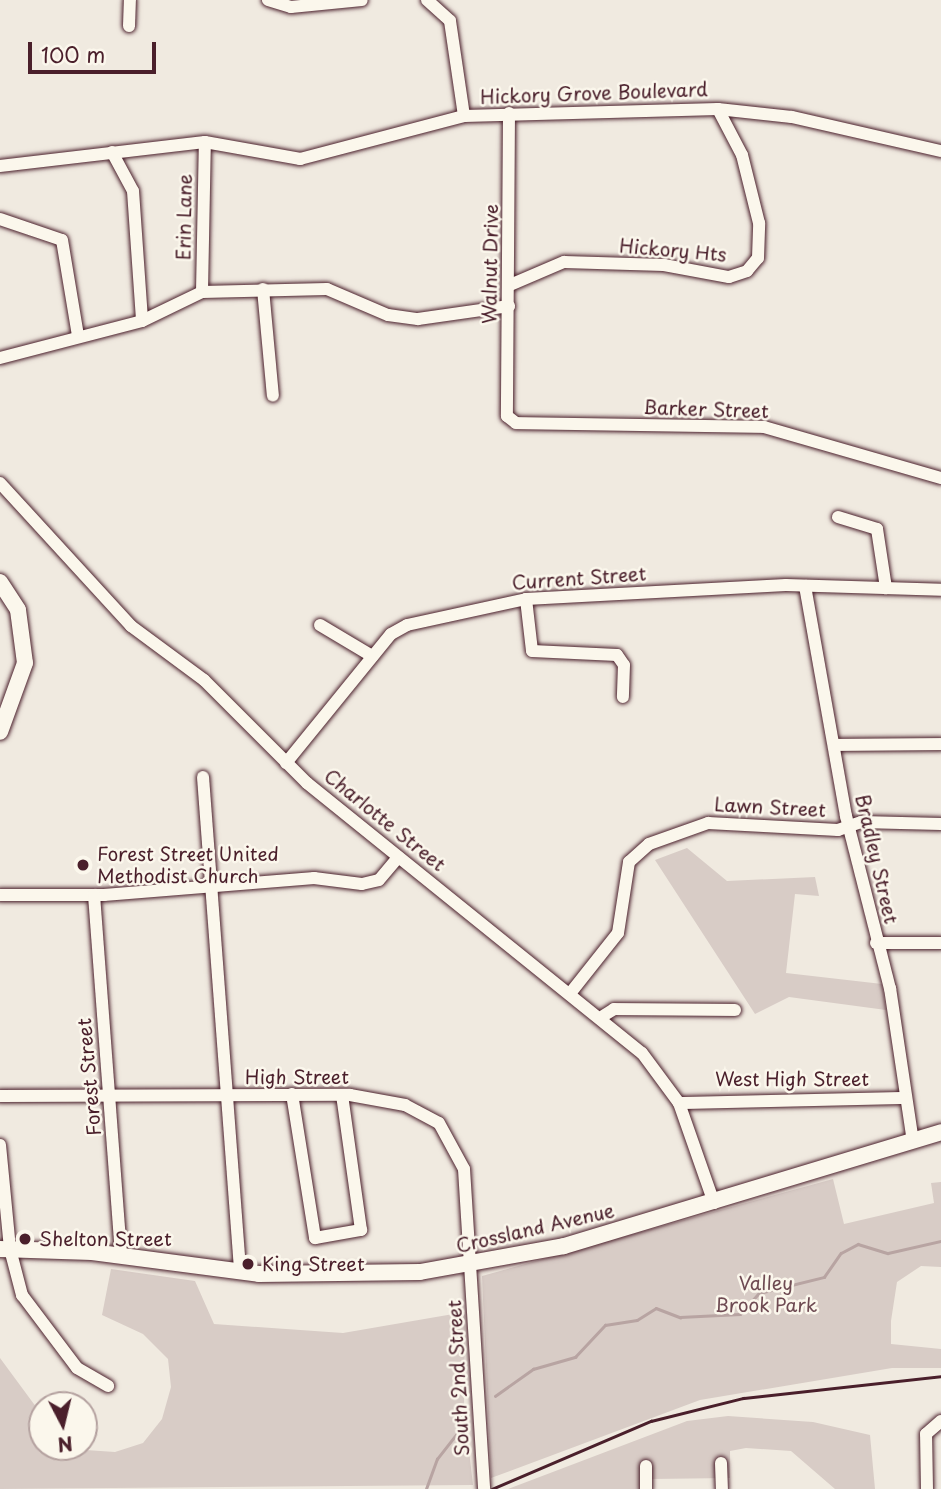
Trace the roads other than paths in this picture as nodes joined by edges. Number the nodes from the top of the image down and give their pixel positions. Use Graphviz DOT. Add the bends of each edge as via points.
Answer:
graph roads {
  1 [pos="130,0"];
  2 [pos="268,0"];
  3 [pos="362,0"];
  4 [pos="427,0"];
  5 [pos="283,2"];
  6 [pos="129,26"];
  7 [pos="718,109"];
  8 [pos="509,113"];
  9 [pos="464,116"];
  10 [pos="205,142"];
  11 [pos="941,151"];
  12 [pos="112,152"];
  13 [pos="0,166"];
  14 [pos="0,219"];
  15 [pos="510,285"];
  16 [pos="263,289"];
  17 [pos="202,292"];
  18 [pos="509,306"];
  19 [pos="142,321"];
  20 [pos="78,336"];
  21 [pos="0,358"];
  22 [pos="273,396"];
  23 [pos="507,416"];
  24 [pos="941,478"];
  25 [pos="0,483"];
  26 [pos="838,517"];
  27 [pos="0,582"];
  28 [pos="805,586"];
  29 [pos="886,588"];
  30 [pos="941,590"];
  31 [pos="526,599"];
  32 [pos="320,625"];
  33 [pos="372,656"];
  34 [pos="623,697"];
  35 [pos="0,732"];
  36 [pos="941,744"];
  37 [pos="834,745"];
  38 [pos="286,763"];
  39 [pos="203,777"];
  40 [pos="941,824"];
  41 [pos="850,826"];
  42 [pos="398,857"];
  43 [pos="212,886"];
  44 [pos="0,895"];
  45 [pos="94,895"];
  46 [pos="876,943"];
  47 [pos="941,943"];
  48 [pos="572,991"];
  49 [pos="735,1010"];
  50 [pos="603,1016"];
  51 [pos="292,1094"];
  52 [pos="342,1095"];
  53 [pos="0,1096"];
  54 [pos="112,1096"];
  55 [pos="230,1096"];
  56 [pos="906,1098"];
  57 [pos="678,1103"];
  58 [pos="941,1132"];
  59 [pos="912,1141"];
  60 [pos="0,1145"];
  61 [pos="714,1203"];
  62 [pos="5,1249"];
  63 [pos="121,1256"];
  64 [pos="472,1265"];
  65 [pos="240,1273"];
  66 [pos="108,1386"];
  67 [pos="935,1424"];
  68 [pos="721,1463"];
  69 [pos="646,1466"];
  70 [pos="484,1489"];
  71 [pos="646,1489"];
  72 [pos="722,1489"];
  73 [pos="927,1489"];
  1 -- 6 [label="street"];
  2 -- 5 [label="street"];
  3 -- 5 [label="street"];
  4 -- 9 [label="street" via="450,21"];
  7 -- 8 [label="street, Hickory Grove Boulevard"];
  7 -- 11 [label="street, Hickory Grove Boulevard" via="792,117"];
  7 -- 15 [label="street, Hickory Hts" via="742,155 759,223 758,258 747,271 729,277 664,265 564,262"];
  8 -- 9 [label="street, Hickory Grove Boulevard"];
  8 -- 15 [label="street, Walnut Drive"];
  9 -- 10 [label="street, Hickory Grove Boulevard" via="300,159"];
  10 -- 12 [label="street, Hickory Grove Boulevard"];
  10 -- 17 [label="street, Erin Lane"];
  12 -- 13 [label="street, Hickory Grove Boulevard"];
  12 -- 19 [label="street" via="133,191"];
  14 -- 20 [label="street" via="62,240 69,252"];
  15 -- 18 [label="street, Walnut Drive"];
  16 -- 17 [label="street"];
  16 -- 18 [label="street" via="327,289 388,315 418,318"];
  16 -- 22 [label="street"];
  17 -- 19 [label="street"];
  18 -- 23 [label="street, Walnut Drive"];
  19 -- 20 [label="street"];
  20 -- 21 [label="street"];
  23 -- 24 [label="street, Barker Street" via="516,423 764,427"];
  25 -- 38 [label="street, Charlotte Street" via="95,591 185,666"];
  26 -- 29 [label="street" via="877,529"];
  27 -- 35 [label="main road" via="18,610 25,663"];
  28 -- 29 [label="street, Current Street"];
  28 -- 31 [label="street, Current Street"];
  28 -- 37 [label="street, Bradley Street"];
  29 -- 30 [label="street, Current Street"];
  31 -- 33 [label="street, Current Street" via="400,627"];
  31 -- 34 [label="street" via="533,651 617,655 624,665"];
  32 -- 33 [label="street"];
  33 -- 38 [label="street, Current Street"];
  36 -- 37 [label="street"];
  37 -- 41 [label="street, Bradley Street"];
  38 -- 42 [label="street, Charlotte Street"];
  39 -- 43 [label="street"];
  40 -- 41 [label="street, Lawn Street"];
  41 -- 46 [label="street, Bradley Street"];
  41 -- 48 [label="street, Lawn Street" via="708,823 642,848 627,868 618,933"];
  42 -- 43 [label="street" via="372,883 314,878"];
  42 -- 48 [label="street, Charlotte Street"];
  43 -- 45 [label="street"];
  43 -- 55 [label="street"];
  44 -- 45 [label="street"];
  45 -- 54 [label="street, Forest Street"];
  46 -- 47 [label="street"];
  46 -- 56 [label="street, Bradley Street" via="890,988"];
  48 -- 50 [label="street, Charlotte Street"];
  49 -- 50 [label="street" via="614,1009"];
  50 -- 57 [label="street, Charlotte Street" via="655,1068"];
  51 -- 52 [label="street, High Street"];
  51 -- 52 [label="street" via="315,1238 361,1230"];
  51 -- 55 [label="street, High Street"];
  52 -- 64 [label="street, High Street" via="419,1110 447,1132 464,1169"];
  53 -- 54 [label="street, High Street"];
  54 -- 55 [label="street, High Street"];
  54 -- 63 [label="street, Forest Street"];
  55 -- 65 [label="street"];
  56 -- 57 [label="street, West High Street"];
  56 -- 59 [label="street, Bradley Street"];
  57 -- 61 [label="street, Charlotte Street"];
  58 -- 59 [label="main road, Crossland Avenue"];
  59 -- 61 [label="main road, Crossland Avenue"];
  60 -- 62 [label="street"];
  61 -- 64 [label="main road, Crossland Avenue"];
  62 -- 63 [label="main road, Crossland Avenue"];
  62 -- 66 [label="street" via="40,1322 87,1378"];
  63 -- 65 [label="main road, Crossland Avenue"];
  64 -- 65 [label="main road, Crossland Avenue" via="381,1275"];
  64 -- 70 [label="street, South 2nd Street"];
  67 -- 73 [label="street"];
  68 -- 72 [label="street"];
  69 -- 71 [label="street"];
}
